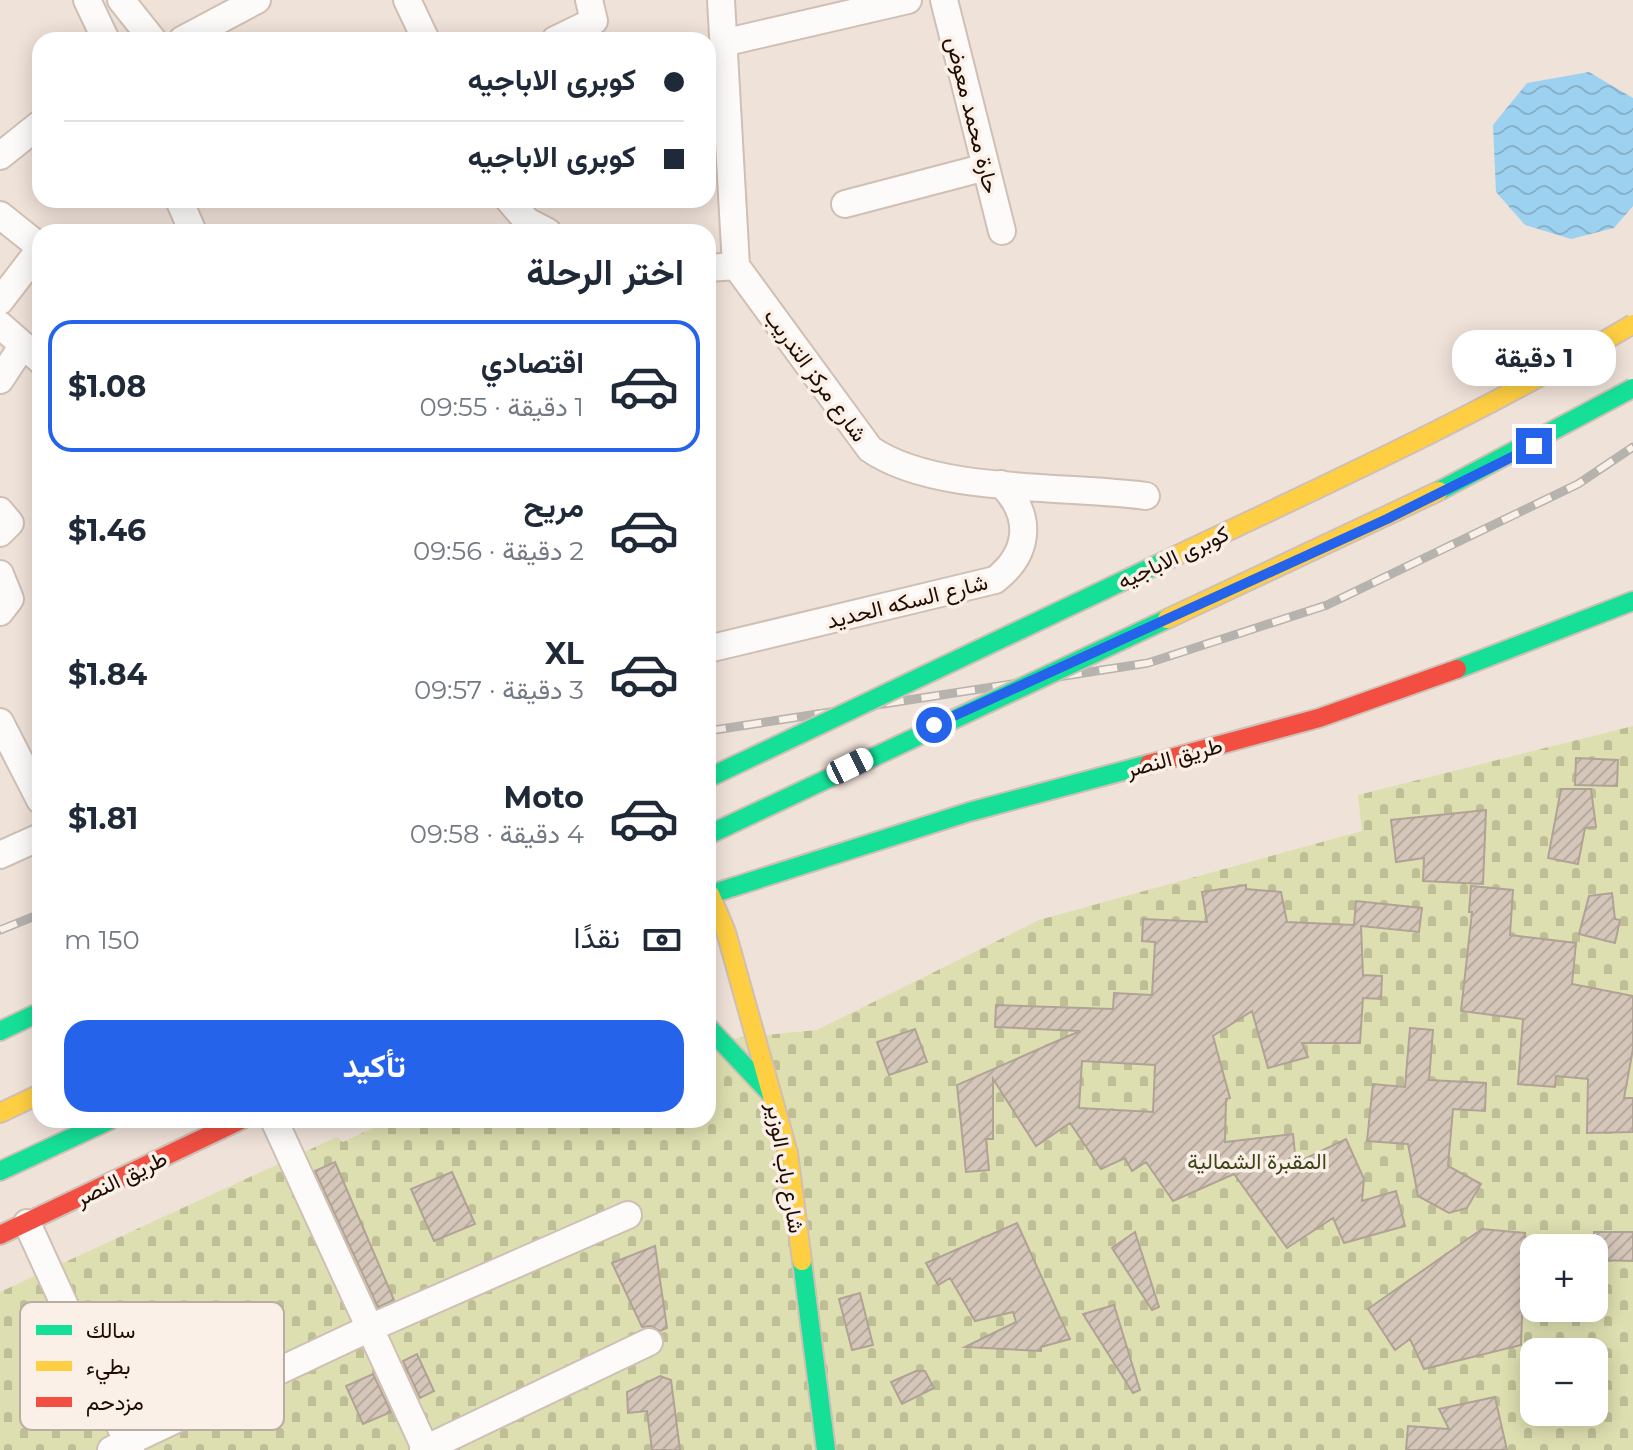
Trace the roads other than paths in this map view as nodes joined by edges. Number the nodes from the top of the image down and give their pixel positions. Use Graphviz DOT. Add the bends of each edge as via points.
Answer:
graph roads {
  1 [pos="87,0"];
  2 [pos="121,0"];
  3 [pos="257,0"];
  4 [pos="407,0"];
  5 [pos="589,0"];
  6 [pos="721,0"];
  7 [pos="908,0"];
  8 [pos="944,0"];
  9 [pos="102,32"];
  10 [pos="147,32"];
  11 [pos="197,32"];
  12 [pos="422,32"];
  13 [pos="587,32"];
  14 [pos="723,43"];
  15 [pos="32,130"];
  16 [pos="0,156"];
  17 [pos="986,167"];
  18 [pos="845,204"];
  19 [pos="516,208"];
  20 [pos="0,215"];
  21 [pos="533,224"];
  22 [pos="1002,231"];
  23 [pos="32,241"];
  24 [pos="32,259"];
  25 [pos="736,266"];
  26 [pos="716,267"];
  27 [pos="0,301"];
  28 [pos="1633,324"];
  29 [pos="0,325"];
  30 [pos="32,352"];
  31 [pos="0,380"];
  32 [pos="1633,388"];
  33 [pos="1001,484"];
  34 [pos="1146,496"];
  35 [pos="0,511"];
  36 [pos="0,533"];
  37 [pos="1633,601"];
  38 [pos="716,647"];
  39 [pos="0,722"];
  40 [pos="716,774"];
  41 [pos="32,784"];
  42 [pos="716,831"];
  43 [pos="32,841"];
  44 [pos="0,855"];
  45 [pos="716,892"];
  46 [pos="716,910"];
  47 [pos="32,1016"];
  48 [pos="0,1031"];
  49 [pos="716,1035"];
  50 [pos="774,1097"];
  51 [pos="32,1098"];
  52 [pos="0,1113"];
  53 [pos="93,1128"];
  54 [pos="224,1128"];
  55 [pos="278,1128"];
  56 [pos="0,1171"];
  57 [pos="628,1215"];
  58 [pos="27,1223"];
  59 [pos="0,1235"];
  60 [pos="61,1302"];
  61 [pos="370,1328"];
  62 [pos="649,1342"];
  63 [pos="284,1369"];
  64 [pos="158,1430"];
  65 [pos="123,1447"];
  66 [pos="425,1450"];
  67 [pos="826,1450"];
  1 -- 9 [label="street"];
  2 -- 10 [label="street"];
  3 -- 11 [label="street"];
  4 -- 12 [label="street"];
  5 -- 13 [label="street" via="595,19"];
  6 -- 14 [label="street"];
  7 -- 14 [label="street"];
  8 -- 17 [label="street, حارة محمد معوض"];
  14 -- 25 [label="street"];
  15 -- 16 [label="street"];
  17 -- 18 [label="street"];
  17 -- 22 [label="street, حارة محمد معوض"];
  19 -- 21 [label="street"];
  20 -- 23 [label="street"];
  24 -- 27 [label="street"];
  25 -- 26 [label="street"];
  25 -- 33 [label="street, شارع مركز التدريب" via="870,449 907,468"];
  28 -- 40 [label="main road, كوبرى الاباجيه, bridge" via="1418,441"];
  29 -- 30 [label="street"];
  30 -- 31 [label="street"];
  32 -- 42 [label="main road, bridge" via="1534,446 1387,519 963,711"];
  33 -- 34 [label="street, شارع مركز التدريب"];
  33 -- 38 [label="street, شارع السكه الحديد" via="1018,506 1025,534 1016,560 995,580"];
  35 -- 36 [label="street" via="10,523"];
  37 -- 45 [label="main road, طريق النصر" via="1319,718 969,812"];
  39 -- 41 [label="street"];
  43 -- 44 [label="street"];
  46 -- 50 [label="main road, شارع باب الوزير"];
  47 -- 48 [label="main road"];
  49 -- 50 [label="main road"];
  50 -- 67 [label="main road, شارع باب الوزير" via="788,1153"];
  51 -- 52 [label="main road"];
  53 -- 56 [label="main road"];
  54 -- 58 [label="main road, طريق النصر"];
  55 -- 61 [label="street"];
  57 -- 61 [label="street"];
  58 -- 59 [label="main road, طريق النصر"];
  58 -- 60 [label="street"];
  61 -- 63 [label="street"];
  61 -- 66 [label="street"];
  62 -- 66 [label="street"];
  64 -- 65 [label="street"];
}
